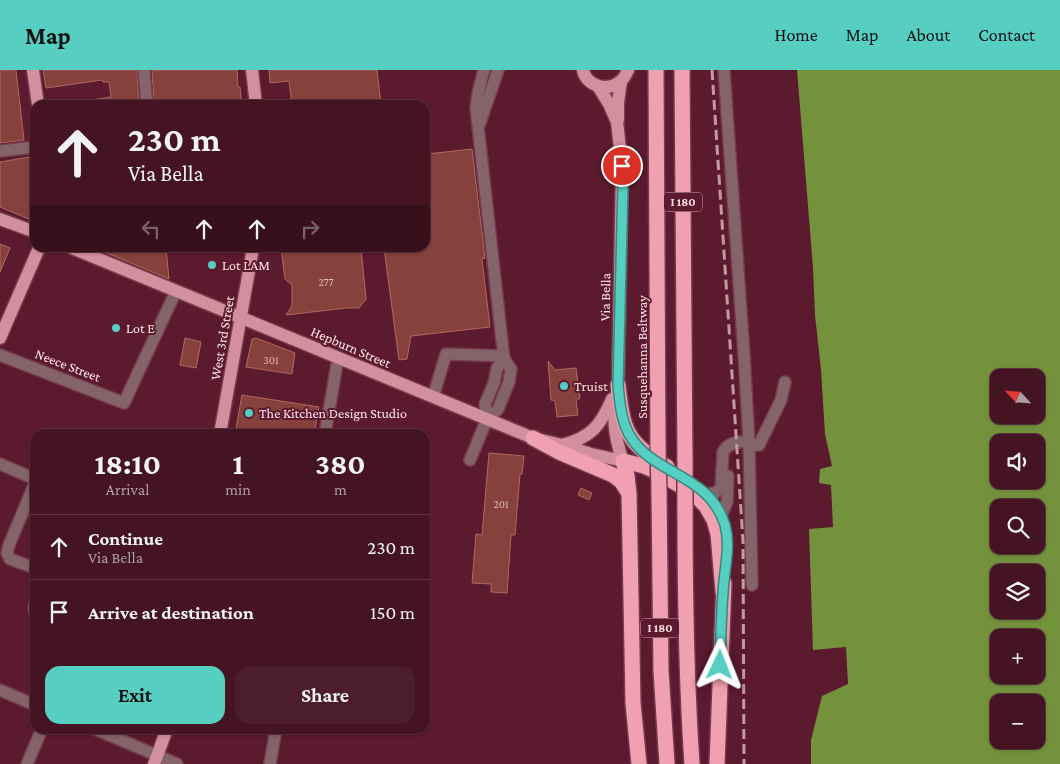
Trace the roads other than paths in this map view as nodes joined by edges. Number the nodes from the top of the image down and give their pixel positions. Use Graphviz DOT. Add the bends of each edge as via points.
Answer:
graph roads {
  1 [pos="33,70"];
  2 [pos="144,70"];
  3 [pos="252,70"];
  4 [pos="484,70"];
  5 [pos="498,70"];
  6 [pos="682,70"];
  7 [pos="724,70"];
  8 [pos="580,71"];
  9 [pos="656,71"];
  10 [pos="624,75"];
  11 [pos="598,86"];
  12 [pos="37,100"];
  13 [pos="147,100"];
  14 [pos="255,100"];
  15 [pos="619,132"];
  16 [pos="479,135"];
  17 [pos="30,148"];
  18 [pos="0,151"];
  19 [pos="0,219"];
  20 [pos="30,230"];
  21 [pos="37,252"];
  22 [pos="82,252"];
  23 [pos="252,252"];
  24 [pos="176,291"];
  25 [pos="241,318"];
  26 [pos="0,338"];
  27 [pos="0,355"];
  28 [pos="338,358"];
  29 [pos="504,358"];
  30 [pos="785,382"];
  31 [pos="618,385"];
  32 [pos="433,397"];
  33 [pos="487,419"];
  34 [pos="221,429"];
  35 [pos="327,429"];
  36 [pos="533,438"];
  37 [pos="749,442"];
  38 [pos="562,444"];
  39 [pos="729,445"];
  40 [pos="470,460"];
  41 [pos="624,461"];
  42 [pos="0,464"];
  43 [pos="30,477"];
  44 [pos="628,493"];
  45 [pos="706,494"];
  46 [pos="30,495"];
  47 [pos="721,516"];
  48 [pos="30,566"];
  49 [pos="752,585"];
  50 [pos="723,592"];
  51 [pos="0,690"];
  52 [pos="30,703"];
  53 [pos="40,734"];
  54 [pos="105,734"];
  55 [pos="165,734"];
  56 [pos="275,734"];
  57 [pos="156,759"];
  58 [pos="27,764"];
  59 [pos="177,764"];
  60 [pos="270,764"];
  61 [pos="640,764"];
  62 [pos="666,764"];
  63 [pos="692,764"];
  64 [pos="717,764"];
  1 -- 12 [label="main road"];
  2 -- 13 [label="street"];
  3 -- 14 [label="main road"];
  4 -- 16 [label="street" via="476,108"];
  5 -- 16 [label="street" via="482,115"];
  6 -- 63 [label="highway, I 180, bridge" via="686,617"];
  7 -- 37 [label="street"];
  8 -- 11 [label="main road"];
  9 -- 62 [label="highway, Susquehanna Beltway / I 180, bridge" via="661,671"];
  10 -- 11 [label="main road" via="611,86"];
  10 -- 15 [label="main road, Via Bella" via="618,103"];
  11 -- 15 [label="main road, Via Bella" via="609,104"];
  15 -- 31 [label="main road, Via Bella" via="623,185"];
  16 -- 29 [label="street"];
  17 -- 18 [label="street"];
  19 -- 20 [label="main road"];
  21 -- 26 [label="main road"];
  22 -- 24 [label="main road, Hepburn Street"];
  23 -- 25 [label="main road, West 3rd Street"];
  24 -- 25 [label="main road, Hepburn Street"];
  24 -- 27 [label="street, Neece Street" via="124,403"];
  25 -- 28 [label="main road, Hepburn Street"];
  25 -- 34 [label="main road, West 3rd Street"];
  28 -- 32 [label="main road, Hepburn Street"];
  28 -- 35 [label="street"];
  29 -- 32 [label="street" via="446,354"];
  29 -- 33 [label="street" via="511,369 509,382 498,410"];
  30 -- 37 [label="street" via="781,400 760,445"];
  31 -- 38 [label="main road" via="597,426 579,440"];
  31 -- 41 [label="main road, Via Bella" via="614,425"];
  31 -- 45 [label="highway" via="624,424 636,445"];
  32 -- 33 [label="main road, Hepburn Street"];
  33 -- 36 [label="main road, Hepburn Street"];
  33 -- 40 [label="street"];
  36 -- 38 [label="main road, Hepburn Street"];
  36 -- 44 [label="highway" via="613,475"];
  37 -- 39 [label="street"];
  37 -- 49 [label="street"];
  38 -- 41 [label="main road, Hepburn Street"];
  39 -- 45 [label="street" via="723,452 720,488 714,494"];
  39 -- 47 [label="street" via="727,502"];
  41 -- 44 [label="highway"];
  41 -- 50 [label="highway" via="656,471 694,494 706,506 718,534"];
  42 -- 43 [label="street"];
  44 -- 61 [label="highway" via="633,694"];
  45 -- 47 [label="highway"];
  46 -- 48 [label="street" via="7,553 10,559"];
  47 -- 50 [label="highway" via="728,548"];
  50 -- 64 [label="highway"];
  51 -- 52 [label="street"];
  53 -- 58 [label="street"];
  54 -- 57 [label="street"];
  55 -- 57 [label="main road"];
  56 -- 60 [label="street"];
  57 -- 59 [label="street"];
}
